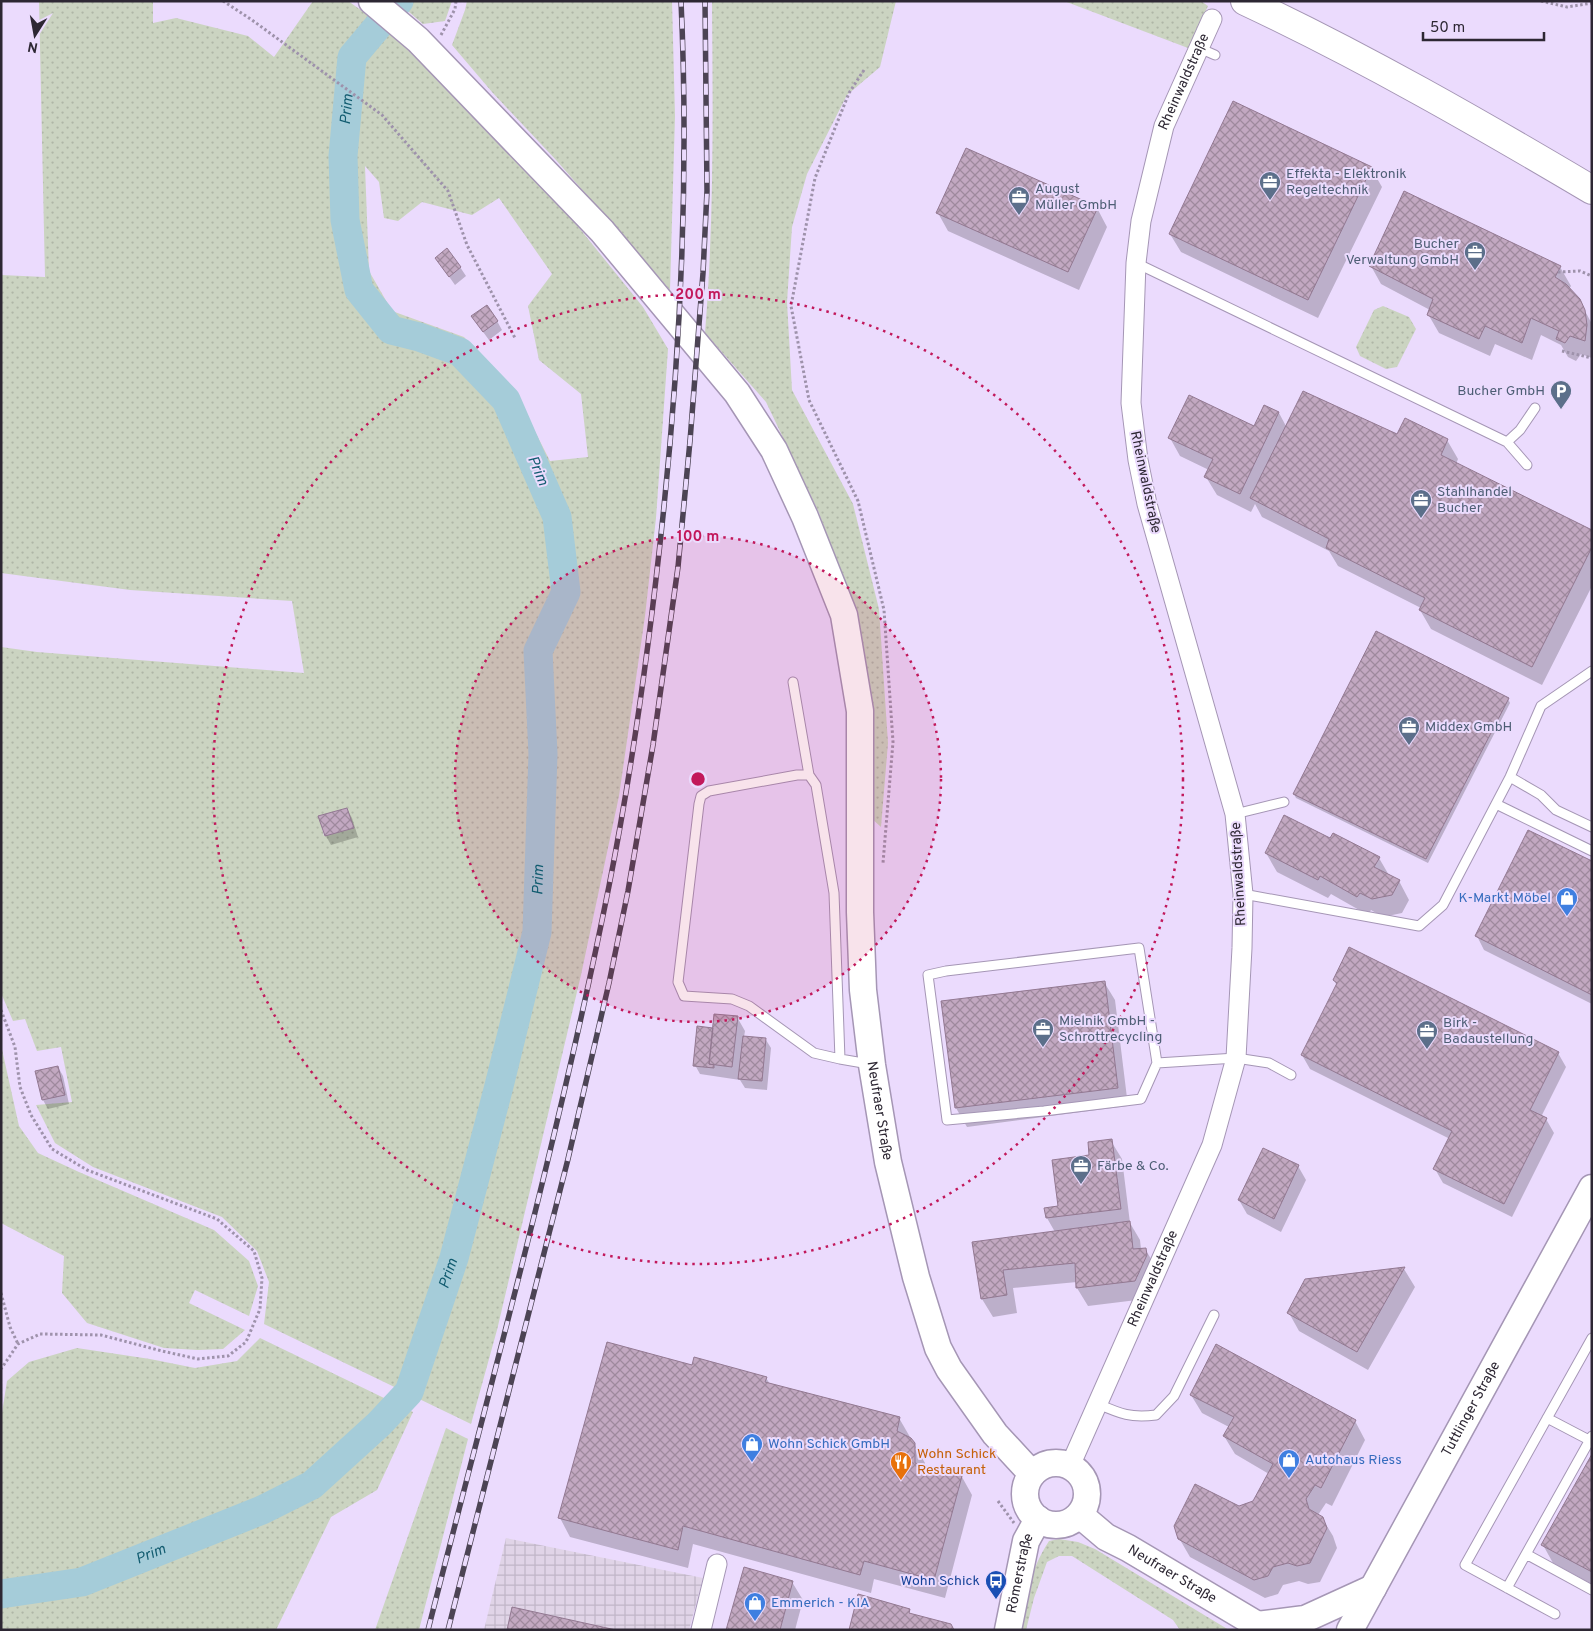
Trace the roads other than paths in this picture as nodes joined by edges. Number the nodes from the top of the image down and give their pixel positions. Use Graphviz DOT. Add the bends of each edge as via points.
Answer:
graph roads {
  1 [pos="372,1"];
  2 [pos="1245,1"];
  3 [pos="1212,19"];
  4 [pos="1560,171"];
  5 [pos="1592,190"];
  6 [pos="1592,208"];
  7 [pos="1136,263"];
  8 [pos="1535,408"];
  9 [pos="1507,442"];
  10 [pos="1527,465"];
  11 [pos="1592,671"];
  12 [pos="793,682"];
  13 [pos="809,775"];
  14 [pos="1510,778"];
  15 [pos="1284,802"];
  16 [pos="1496,804"];
  17 [pos="1235,814"];
  18 [pos="1592,827"];
  19 [pos="1592,851"];
  20 [pos="1243,894"];
  21 [pos="1236,1058"];
  22 [pos="840,1059"];
  23 [pos="1157,1063"];
  24 [pos="872,1065"];
  25 [pos="1291,1075"];
  26 [pos="1592,1188"];
  27 [pos="1214,1315"];
  28 [pos="1592,1338"];
  29 [pos="1588,1353"];
  30 [pos="1098,1404"];
  31 [pos="1547,1418"];
  32 [pos="1590,1438"];
  33 [pos="1070,1466"];
  34 [pos="1032,1474"];
  35 [pos="1080,1515"];
  36 [pos="1038,1519"];
  37 [pos="1526,1554"];
  38 [pos="717,1564"];
  39 [pos="1373,1588"];
  40 [pos="1507,1588"];
  41 [pos="1592,1590"];
  42 [pos="1555,1614"];
  43 [pos="1261,1627"];
  44 [pos="701,1630"];
  45 [pos="1008,1630"];
  46 [pos="1350,1630"];
  1 -- 24 [label="street, Neufraer Straße" via="424,46 602,231 737,393 769,441 805,517 844,615 860,711 860,912 863,990"];
  2 -- 4 [label="main road" via="1308,30"];
  3 -- 7 [label="street, Rheinwaldstraße" via="1207,51 1164,126 1142,221"];
  4 -- 5 [label="main road"];
  4 -- 6 [label="main road"];
  7 -- 9 [label="lane"];
  7 -- 17 [label="street, Rheinwaldstraße" via="1131,403 1138,460 1147,504"];
  8 -- 9 [label="lane"];
  9 -- 10 [label="lane"];
  11 -- 14 [label="lane" via="1541,706"];
  12 -- 13 [label="lane"];
  13 -- 22 [label="lane" via="816,785 834,893"];
  13 -- 22 [label="lane" via="709,791 701,796 678,982 684,996 732,999 748,1006 814,1053"];
  14 -- 16 [label="lane"];
  14 -- 18 [label="lane" via="1541,795 1556,810"];
  15 -- 17 [label="lane"];
  16 -- 19 [label="lane"];
  16 -- 20 [label="lane" via="1443,905 1419,926"];
  17 -- 20 [label="street, Rheinwaldstraße"];
  20 -- 21 [label="street, Rheinwaldstraße"];
  21 -- 23 [label="lane"];
  21 -- 25 [label="lane" via="1269,1063"];
  21 -- 30 [label="street, Rheinwaldstraße" via="1212,1145"];
  22 -- 24 [label="lane"];
  23 -- 23 [label="lane" via="1141,1099 947,1120 928,975 1139,948"];
  24 -- 34 [label="street, Neufraer Straße" via="888,1162 916,1277 938,1348 995,1434"];
  26 -- 39 [label="street, Tuttlinger Straße"];
  27 -- 30 [label="lane" via="1174,1396 1156,1415 1124,1415"];
  28 -- 29 [label="lane"];
  29 -- 31 [label="lane"];
  30 -- 33 [label="street, Rheinwaldstraße"];
  31 -- 32 [label="lane"];
  31 -- 40 [label="lane" via="1465,1565"];
  32 -- 37 [label="lane"];
  33 -- 34 [label="street" via="1051,1463"];
  33 -- 35 [label="street" via="1079,1472 1087,1487 1087,1503"];
  34 -- 36 [label="street" via="1026,1484 1025,1497 1029,1510"];
  35 -- 36 [label="street" via="1062,1525 1050,1525"];
  35 -- 43 [label="street, Neufraer Straße" via="1106,1537"];
  36 -- 45 [label="street, Römerstraße" via="1026,1541"];
  37 -- 40 [label="lane"];
  37 -- 41 [label="lane"];
  38 -- 44 [label="street"];
  39 -- 43 [label="street" via="1305,1620"];
  39 -- 46 [label="street, Tuttlinger Straße"];
  40 -- 42 [label="lane"];
}
